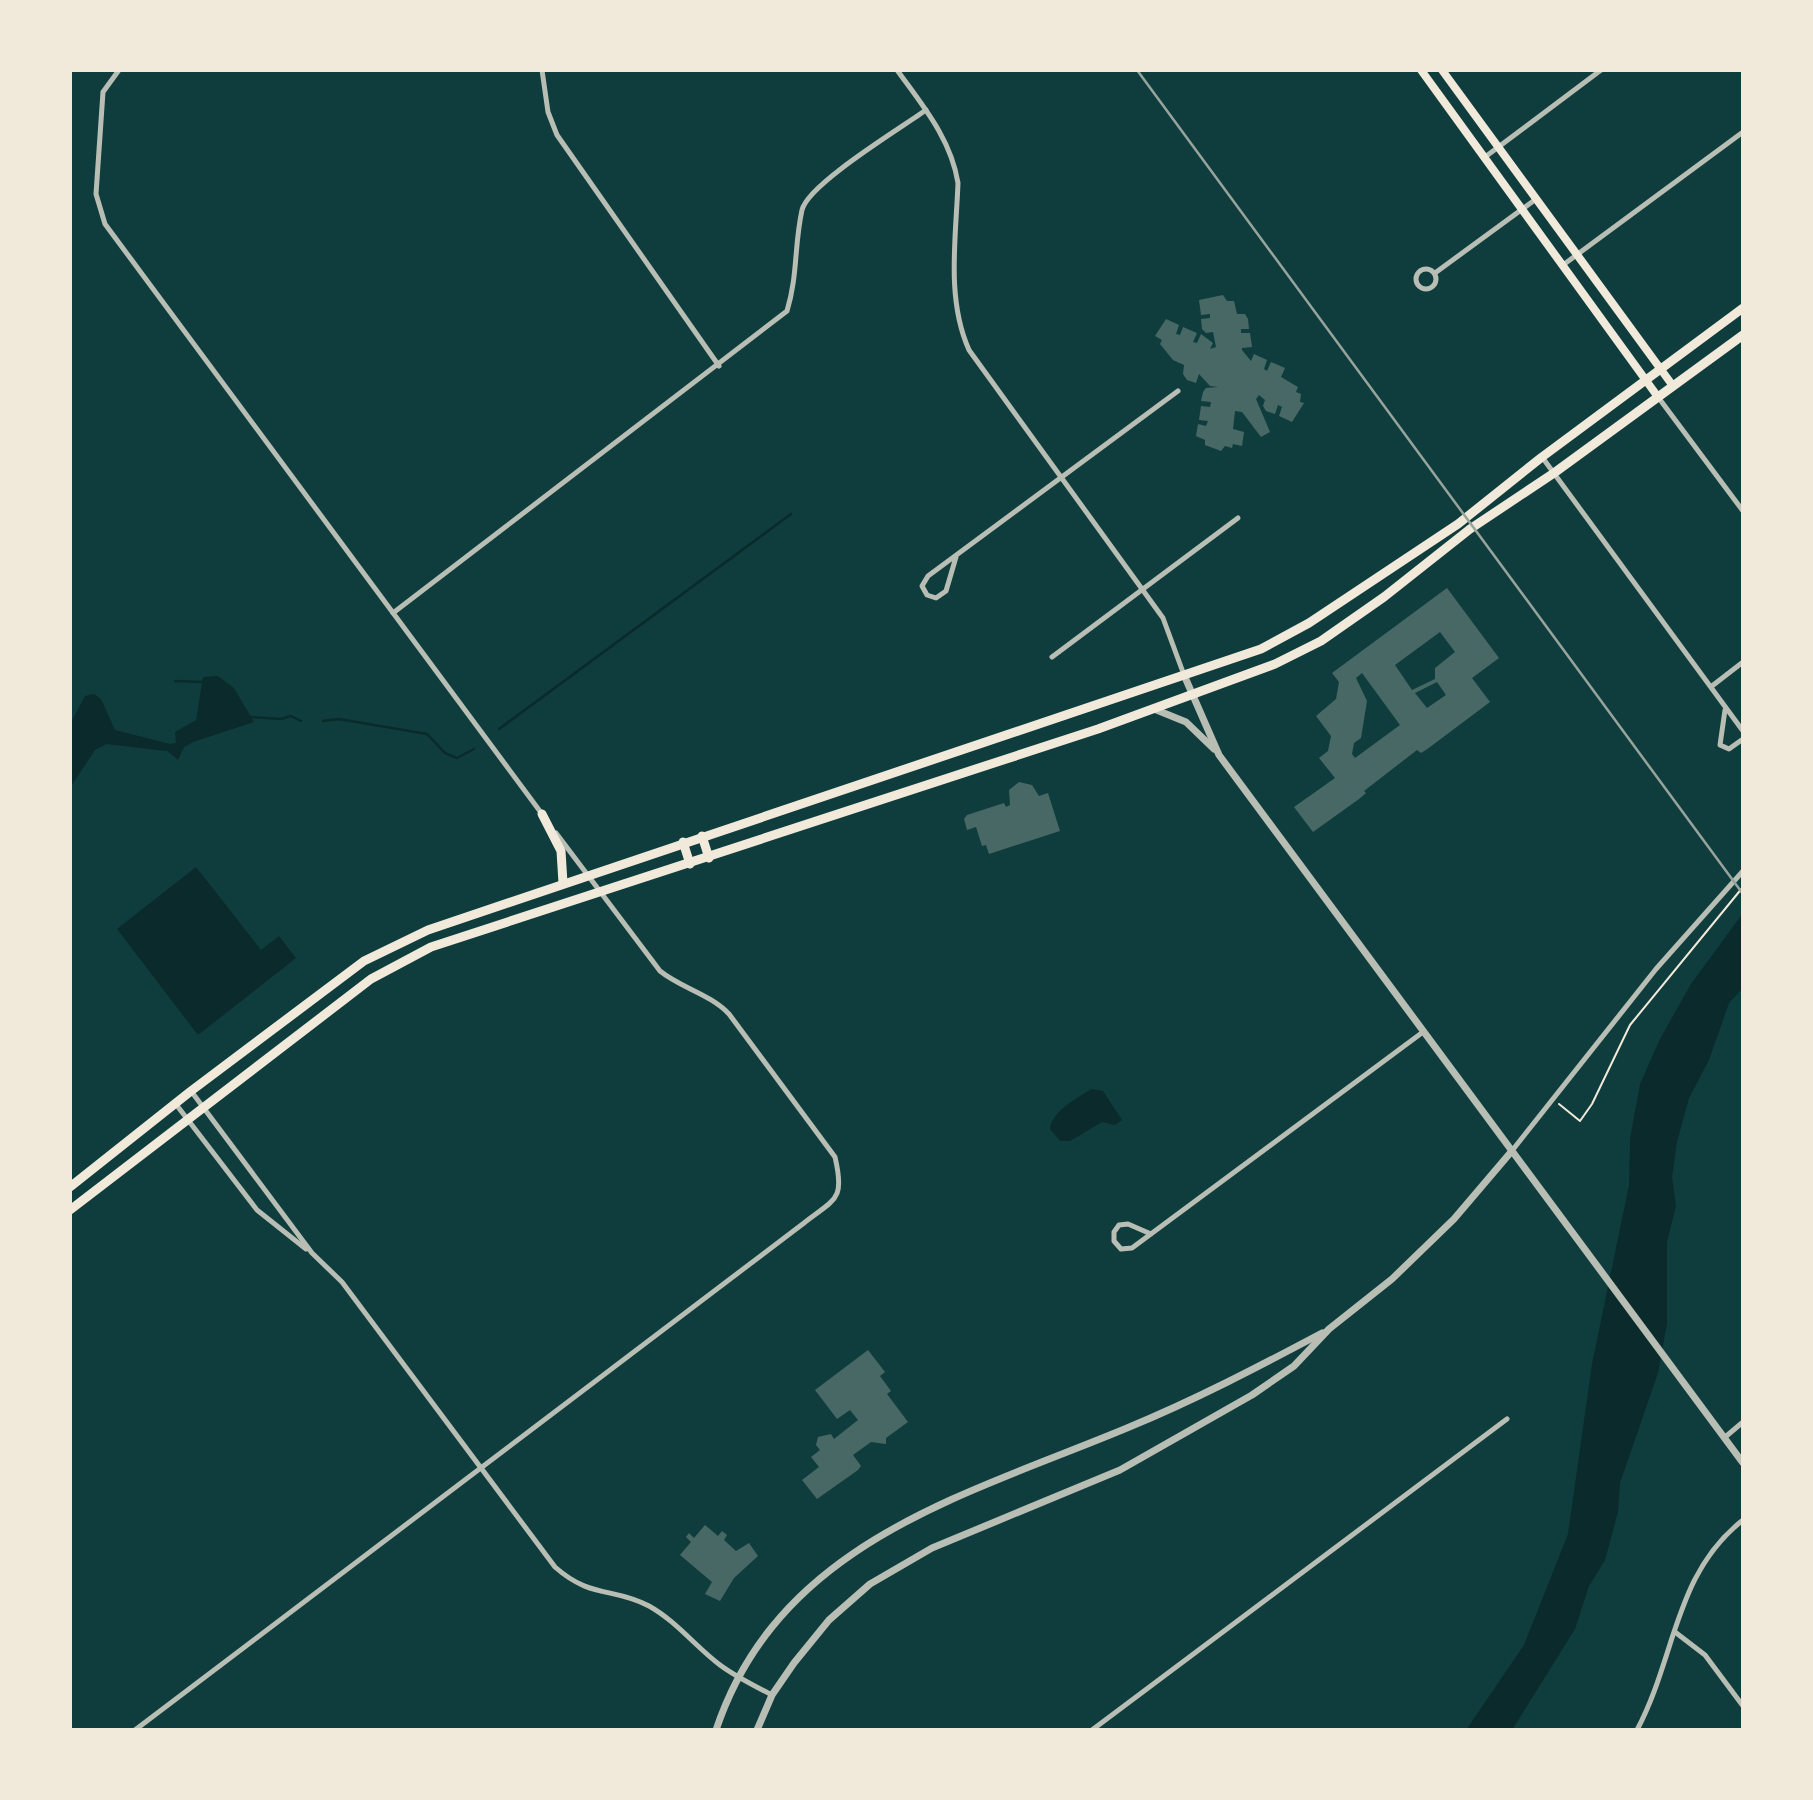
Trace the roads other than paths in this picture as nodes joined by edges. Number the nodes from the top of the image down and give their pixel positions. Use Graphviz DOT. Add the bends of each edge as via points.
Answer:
graph roads {
  1 [pos="118,70"];
  2 [pos="542,70"];
  3 [pos="897,70"];
  4 [pos="1421,70"];
  5 [pos="1441,70"];
  6 [pos="1601,70"];
  7 [pos="926,110"];
  8 [pos="1743,132"];
  9 [pos="1498,147"];
  10 [pos="1485,158"];
  11 [pos="1536,199"];
  12 [pos="1521,209"];
  13 [pos="1577,256"];
  14 [pos="1563,265"];
  15 [pos="1435,273"];
  16 [pos="1743,308"];
  17 [pos="1743,335"];
  18 [pos="719,366"];
  19 [pos="1660,369"];
  20 [pos="1645,379"];
  21 [pos="1673,386"];
  22 [pos="1178,391"];
  23 [pos="1658,397"];
  24 [pos="1542,457"];
  25 [pos="1554,473"];
  26 [pos="1062,480"];
  27 [pos="1743,511"];
  28 [pos="1238,518"];
  29 [pos="956,557"];
  30 [pos="1143,589"];
  31 [pos="393,613"];
  32 [pos="1052,657"];
  33 [pos="1743,662"];
  34 [pos="1184,676"];
  35 [pos="1712,686"];
  36 [pos="1192,696"];
  37 [pos="1154,709"];
  38 [pos="1725,710"];
  39 [pos="1743,731"];
  40 [pos="1743,739"];
  41 [pos="1219,755"];
  42 [pos="542,814"];
  43 [pos="702,836"];
  44 [pos="683,842"];
  45 [pos="709,858"];
  46 [pos="690,864"];
  47 [pos="1743,871"];
  48 [pos="586,874"];
  49 [pos="563,883"];
  50 [pos="600,891"];
  51 [pos="1423,1032"];
  52 [pos="191,1091"];
  53 [pos="174,1104"];
  54 [pos="205,1109"];
  55 [pos="189,1121"];
  56 [pos="1511,1152"];
  57 [pos="70,1187"];
  58 [pos="70,1210"];
  59 [pos="1152,1234"];
  60 [pos="312,1253"];
  61 [pos="1329,1329"];
  62 [pos="1507,1419"];
  63 [pos="1743,1422"];
  64 [pos="1724,1438"];
  65 [pos="1743,1463"];
  66 [pos="480,1465"];
  67 [pos="1743,1520"];
  68 [pos="1675,1632"];
  69 [pos="739,1677"];
  70 [pos="772,1695"];
  71 [pos="1743,1706"];
  72 [pos="135,1730"];
  73 [pos="716,1730"];
  74 [pos="757,1730"];
  75 [pos="1092,1730"];
  76 [pos="1637,1730"];
  1 -- 31 [label="street" via="103,92 96,194 105,224"];
  2 -- 18 [label="street" via="548,112 557,135"];
  3 -- 7 [label="street"];
  4 -- 10 [label="main road"];
  5 -- 9 [label="main road"];
  6 -- 9 [label="street"];
  7 -- 18 [label="street" via="818,187 803,207 796,282 787,311"];
  7 -- 26 [label="street" via="949,148 958,183 955,300 963,337 977,365"];
  8 -- 13 [label="street"];
  9 -- 10 [label="street"];
  9 -- 11 [label="main road"];
  10 -- 12 [label="main road"];
  11 -- 12 [label="street"];
  11 -- 13 [label="main road"];
  12 -- 14 [label="main road"];
  12 -- 15 [label="street"];
  13 -- 14 [label="street"];
  13 -- 19 [label="main road"];
  14 -- 20 [label="main road"];
  15 -- 15 [label="street" via="1420,271 1418,286 1434,286"];
  16 -- 19 [label="main road"];
  17 -- 21 [label="main road"];
  18 -- 31 [label="street"];
  19 -- 20 [label="main road"];
  19 -- 21 [label="main road"];
  20 -- 23 [label="main road"];
  20 -- 24 [label="main road"];
  21 -- 23 [label="main road"];
  22 -- 26 [label="street"];
  23 -- 25 [label="main road"];
  23 -- 27 [label="street"];
  24 -- 25 [label="street"];
  24 -- 34 [label="main road" via="1458,524 1309,623 1261,649"];
  25 -- 35 [label="street"];
  25 -- 36 [label="main road" via="1470,529 1321,641"];
  26 -- 29 [label="street"];
  26 -- 30 [label="street"];
  28 -- 30 [label="street"];
  29 -- 29 [label="street" via="925,579 922,586 927,595 936,598 946,591"];
  30 -- 32 [label="street"];
  30 -- 34 [label="street" via="1167,626"];
  31 -- 42 [label="street"];
  33 -- 35 [label="street"];
  34 -- 36 [label="street"];
  34 -- 43 [label="main road"];
  35 -- 38 [label="street"];
  36 -- 37 [label="main road"];
  36 -- 41 [label="street"];
  37 -- 41 [label="street" via="1186,722"];
  37 -- 45 [label="main road"];
  38 -- 39 [label="street"];
  38 -- 40 [label="street" via="1720,745 1729,749"];
  41 -- 51 [label="street"];
  42 -- 48 [label="street"];
  42 -- 49 [label="main road" via="561,851"];
  43 -- 44 [label="main road"];
  43 -- 45 [label="main road"];
  44 -- 46 [label="main road"];
  44 -- 48 [label="main road"];
  45 -- 46 [label="main road"];
  46 -- 50 [label="main road"];
  47 -- 56 [label="street" via="1656,969"];
  48 -- 49 [label="main road"];
  48 -- 50 [label="street"];
  49 -- 52 [label="main road" via="428,930 364,961"];
  50 -- 54 [label="main road" via="431,947 371,979"];
  50 -- 66 [label="street" via="660,971 729,1014 835,1157 841,1184 833,1200 804,1223"];
  51 -- 56 [label="street"];
  51 -- 59 [label="street"];
  52 -- 53 [label="main road"];
  52 -- 54 [label="street"];
  53 -- 55 [label="street"];
  53 -- 57 [label="main road"];
  54 -- 55 [label="main road"];
  54 -- 60 [label="street"];
  55 -- 58 [label="main road"];
  55 -- 60 [label="street" via="257,1210"];
  56 -- 61 [label="street" via="1422,1251"];
  56 -- 64 [label="street"];
  59 -- 59 [label="street" via="1119,1225 1114,1241 1121,1249 1132,1248"];
  60 -- 66 [label="street" via="342,1282"];
  61 -- 69 [label="street" via="1199,1398 888,1529 834,1565 800,1595"];
  61 -- 70 [label="street" via="1294,1366 1174,1442 897,1567 829,1620"];
  62 -- 75 [label="street"];
  63 -- 64 [label="street"];
  64 -- 65 [label="street"];
  66 -- 69 [label="street" via="555,1567 572,1582 650,1607"];
  66 -- 72 [label="street"];
  67 -- 68 [label="street" via="1700,1566"];
  68 -- 71 [label="street" via="1705,1655"];
  68 -- 76 [label="street" via="1655,1694"];
  69 -- 70 [label="street"];
  69 -- 73 [label="street"];
  70 -- 74 [label="street"];
}
